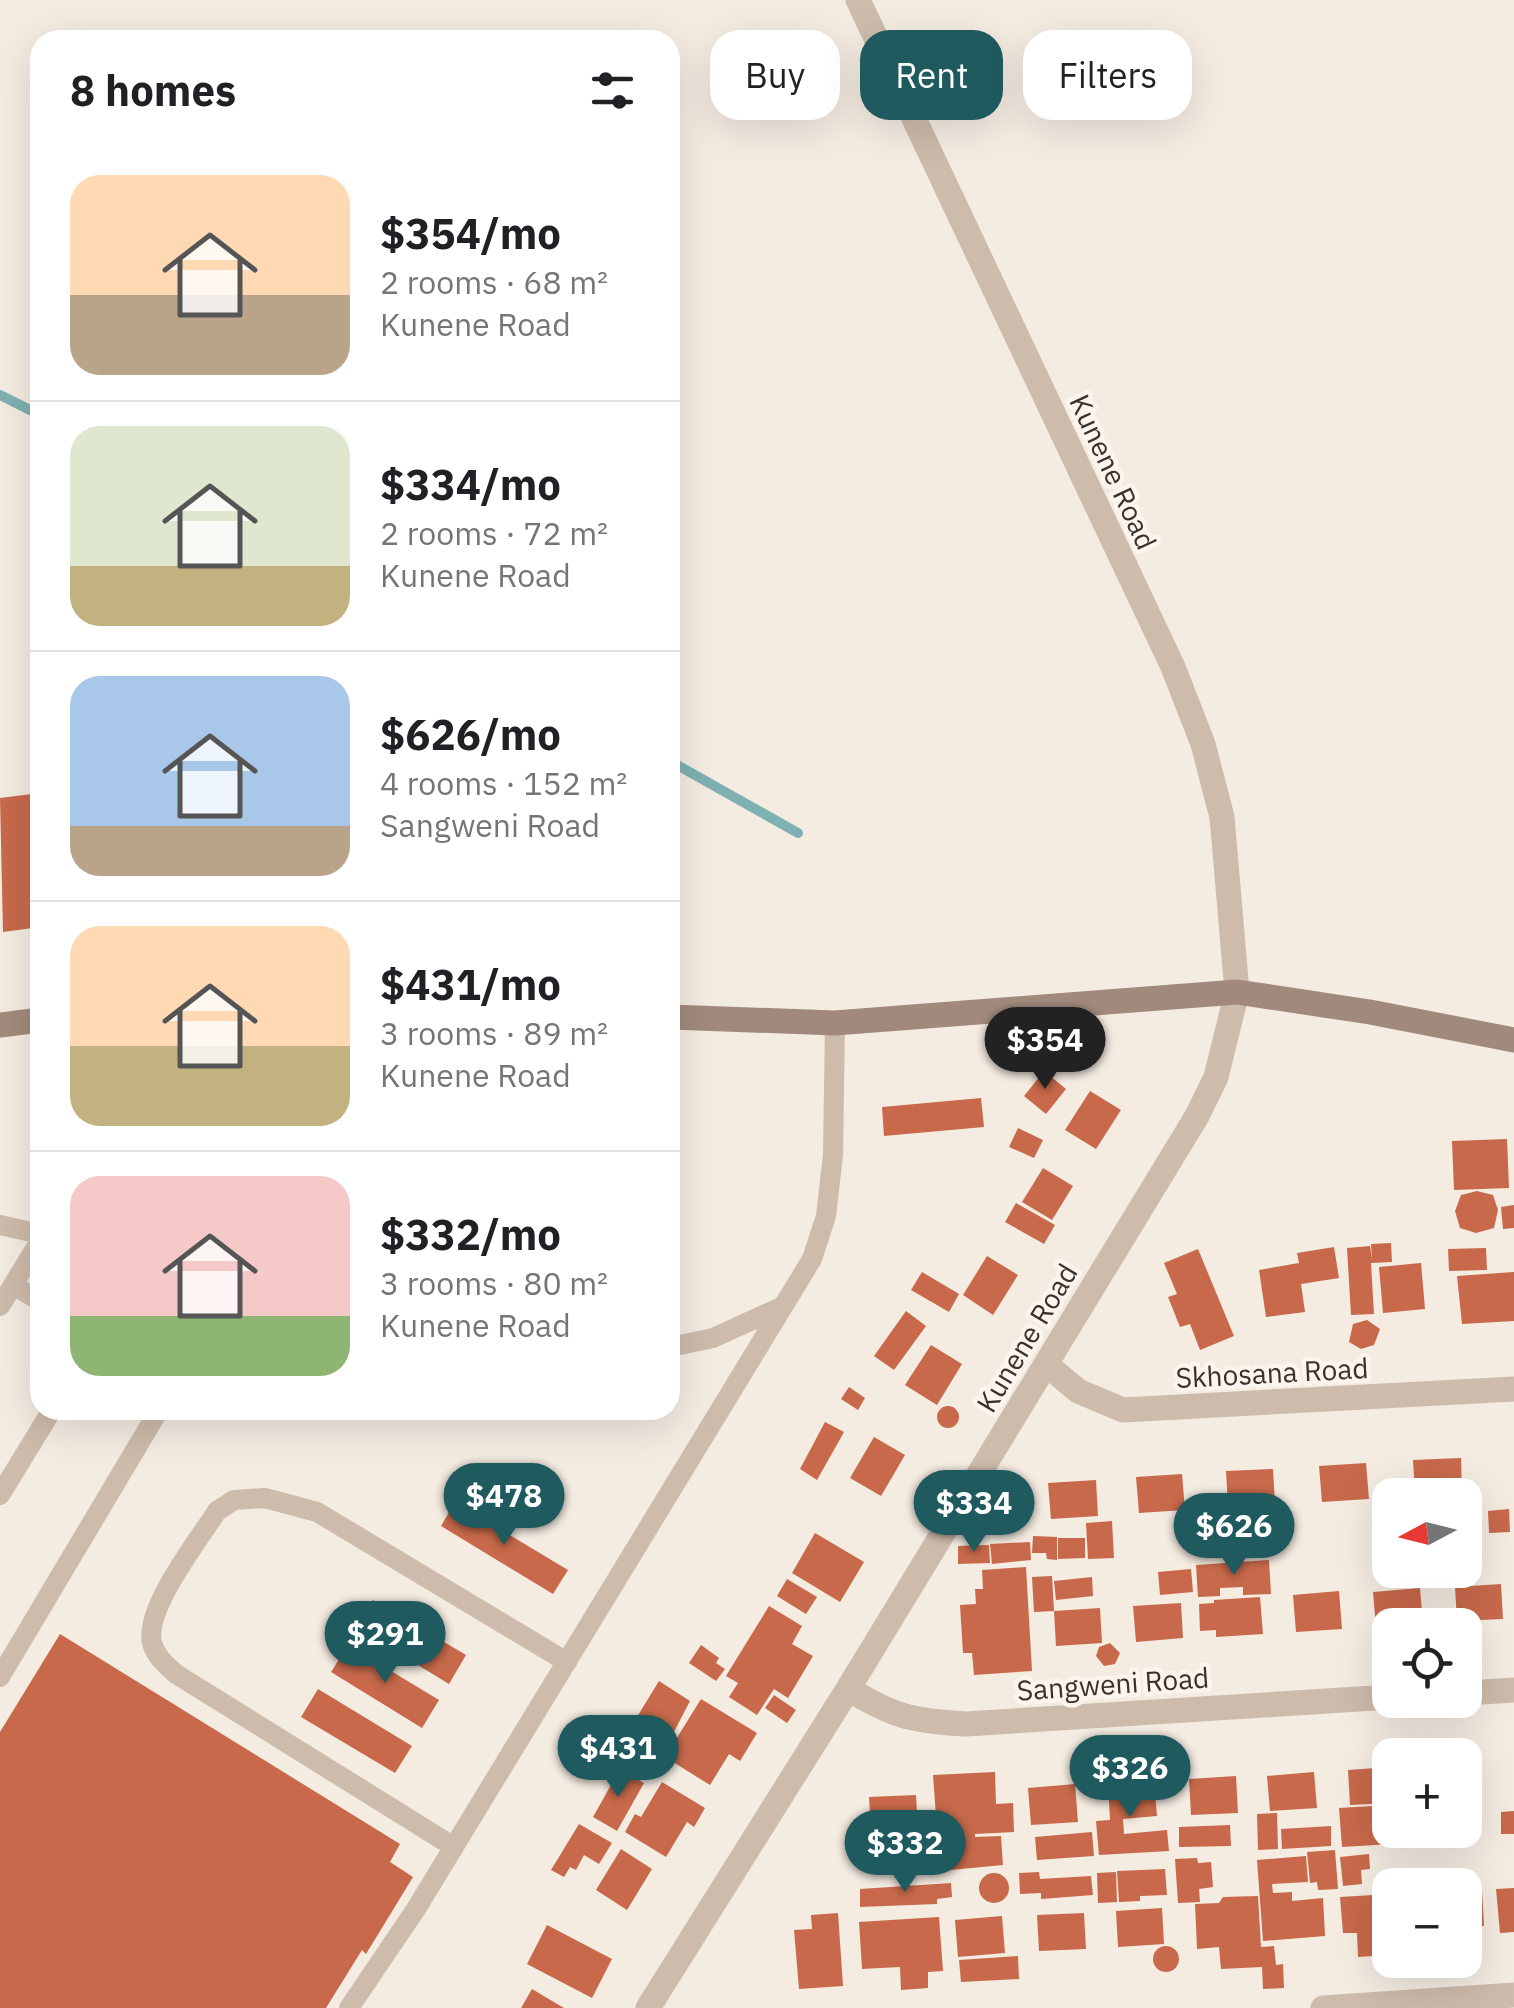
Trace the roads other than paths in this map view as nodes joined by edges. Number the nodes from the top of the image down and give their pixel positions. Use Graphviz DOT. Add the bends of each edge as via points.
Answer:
graph roads {
  1 [pos="858,0"];
  2 [pos="1237,992"];
  3 [pos="680,1017"];
  4 [pos="30,1021"];
  5 [pos="835,1023"];
  6 [pos="0,1025"];
  7 [pos="1514,1040"];
  8 [pos="0,1225"];
  9 [pos="30,1234"];
  10 [pos="30,1255"];
  11 [pos="13,1285"];
  12 [pos="30,1295"];
  13 [pos="0,1306"];
  14 [pos="781,1307"];
  15 [pos="680,1345"];
  16 [pos="1046,1364"];
  17 [pos="1514,1389"];
  18 [pos="46,1420"];
  19 [pos="152,1420"];
  20 [pos="0,1495"];
  21 [pos="567,1662"];
  22 [pos="0,1677"];
  23 [pos="848,1689"];
  24 [pos="1514,1690"];
  25 [pos="1482,1692"];
  26 [pos="1372,1699"];
  27 [pos="454,1848"];
  28 [pos="1514,1995"];
  29 [pos="650,2007"];
  30 [pos="350,2008"];
  31 [pos="1323,2008"];
  1 -- 2 [label="street, Kunene Road" via="1197,728 1222,817"];
  2 -- 5 [label="street"];
  2 -- 7 [label="street"];
  2 -- 16 [label="street, Kunene Road" via="1216,1076 1197,1116"];
  3 -- 5 [label="street"];
  4 -- 6 [label="street"];
  5 -- 14 [label="lane" via="826,1216 812,1259"];
  8 -- 9 [label="lane"];
  10 -- 11 [label="lane"];
  11 -- 12 [label="lane"];
  11 -- 13 [label="lane"];
  14 -- 15 [label="lane" via="714,1338"];
  14 -- 21 [label="lane"];
  16 -- 17 [label="street, Skhosana Road" via="1078,1391 1123,1410"];
  16 -- 23 [label="street, Kunene Road"];
  18 -- 20 [label="lane"];
  19 -- 22 [label="lane"];
  21 -- 27 [label="lane"];
  21 -- 27 [label="lane" via="317,1512 265,1498 234,1500 217,1511 152,1615 152,1641 176,1674"];
  23 -- 26 [label="street, Sangweni Road" via="914,1721 966,1724"];
  23 -- 29 [label="street, Kunene Road"];
  24 -- 25 [label="street"];
  27 -- 30 [label="lane"];
  28 -- 31 [label="street"];
}
